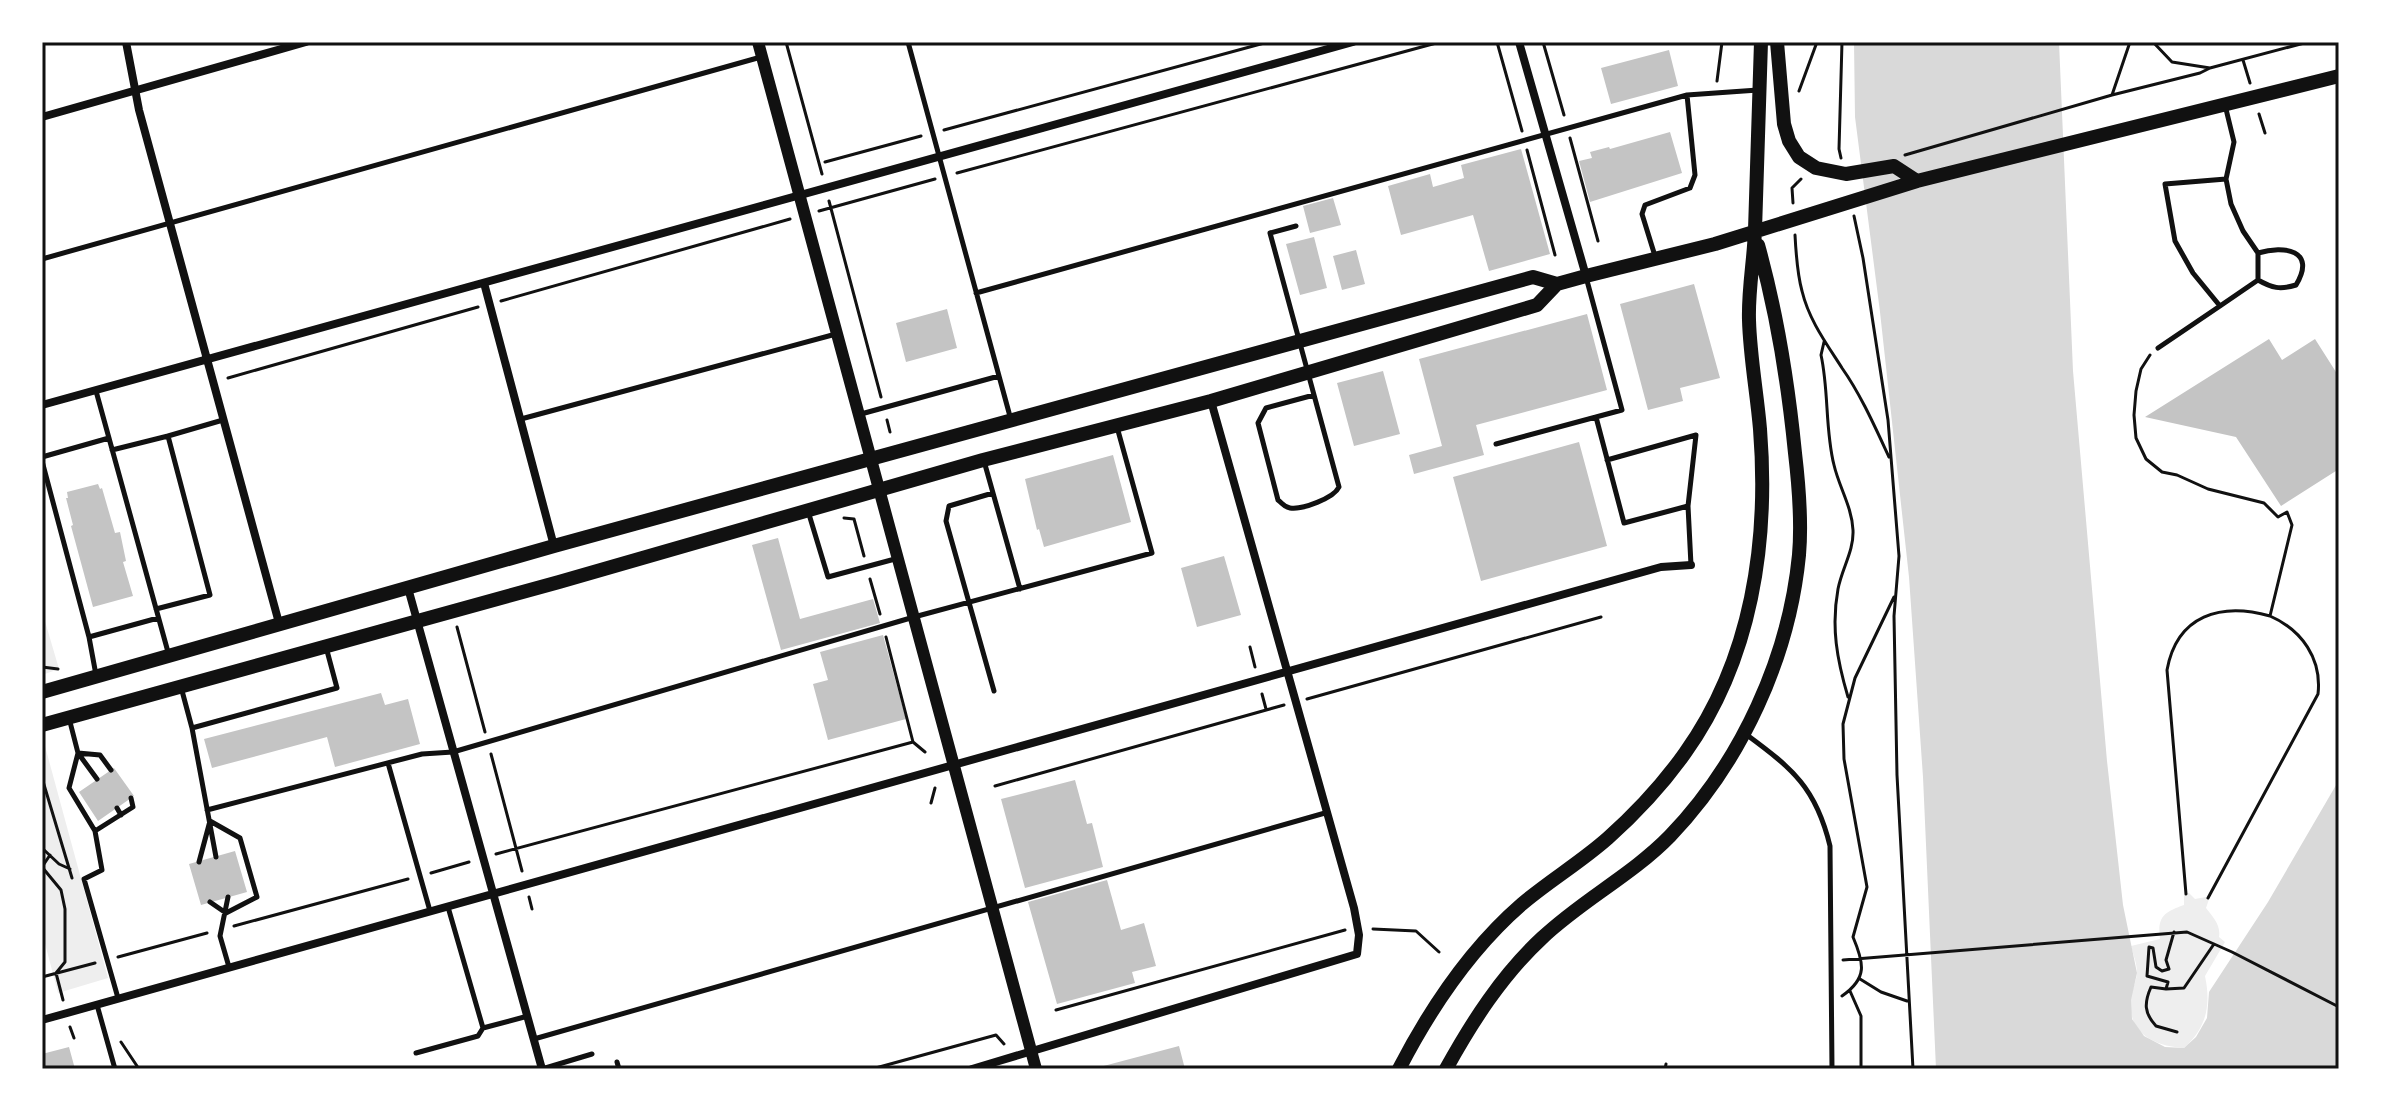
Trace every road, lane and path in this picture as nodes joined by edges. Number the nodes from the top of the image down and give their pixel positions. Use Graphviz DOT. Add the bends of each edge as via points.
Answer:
graph roads {
  1 [pos="126,42"];
  2 [pos="306,42"];
  3 [pos="758,42"];
  4 [pos="786,42"];
  5 [pos="908,42"];
  6 [pos="1268,42"];
  7 [pos="1353,42"];
  8 [pos="1440,42"];
  9 [pos="1519,42"];
  10 [pos="1722,42"];
  11 [pos="1761,42"];
  12 [pos="1777,42"];
  13 [pos="1817,42"];
  14 [pos="1842,42"];
  15 [pos="2130,42"];
  16 [pos="2153,42"];
  17 [pos="2308,42"];
  18 [pos="762,56"];
  19 [pos="2210,68"];
  20 [pos="2339,76"];
  21 [pos="135,89"];
  22 [pos="1759,89"];
  23 [pos="1715,93"];
  24 [pos="1797,93"];
  25 [pos="1687,95"];
  26 [pos="2112,95"];
  27 [pos="2225,104"];
  28 [pos="42,117"];
  29 [pos="932,133"];
  30 [pos="1546,135"];
  31 [pos="1902,155"];
  32 [pos="939,157"];
  33 [pos="825,162"];
  34 [pos="1813,166"];
  35 [pos="1838,169"];
  36 [pos="944,177"];
  37 [pos="823,178"];
  38 [pos="2226,179"];
  39 [pos="1917,181"];
  40 [pos="800,196"];
  41 [pos="829,201"];
  42 [pos="831,207"];
  43 [pos="1848,207"];
  44 [pos="817,211"];
  45 [pos="793,218"];
  46 [pos="1794,220"];
  47 [pos="169,223"];
  48 [pos="1296,226"];
  49 [pos="1755,232"];
  50 [pos="2258,253"];
  51 [pos="1655,258"];
  52 [pos="42,259"];
  53 [pos="1586,276"];
  54 [pos="2258,280"];
  55 [pos="484,283"];
  56 [pos="1557,284"];
  57 [pos="976,293"];
  58 [pos="490,304"];
  59 [pos="2220,306"];
  60 [pos="838,334"];
  61 [pos="1299,342"];
  62 [pos="1824,342"];
  63 [pos="2158,348"];
  64 [pos="206,361"];
  65 [pos="1307,372"];
  66 [pos="999,376"];
  67 [pos="228,378"];
  68 [pos="96,391"];
  69 [pos="1314,395"];
  70 [pos="1211,401"];
  71 [pos="42,405"];
  72 [pos="884,407"];
  73 [pos="859,414"];
  74 [pos="1596,417"];
  75 [pos="521,419"];
  76 [pos="223,420"];
  77 [pos="1011,421"];
  78 [pos="1117,425"];
  79 [pos="890,432"];
  80 [pos="168,436"];
  81 [pos="109,438"];
  82 [pos="1496,444"];
  83 [pos="112,450"];
  84 [pos="42,459"];
  85 [pos="871,459"];
  86 [pos="983,460"];
  87 [pos="1607,460"];
  88 [pos="1891,461"];
  89 [pos="879,489"];
  90 [pos="993,493"];
  91 [pos="1688,506"];
  92 [pos="808,510"];
  93 [pos="840,517"];
  94 [pos="554,546"];
  95 [pos="898,558"];
  96 [pos="1691,565"];
  97 [pos="866,567"];
  98 [pos="408,588"];
  99 [pos="1020,589"];
  100 [pos="1895,593"];
  101 [pos="969,602"];
  102 [pos="156,609"];
  103 [pos="2270,616"];
  104 [pos="914,617"];
  105 [pos="158,618"];
  106 [pos="417,622"];
  107 [pos="279,623"];
  108 [pos="448,625"];
  109 [pos="883,626"];
  110 [pos="89,637"];
  111 [pos="326,647"];
  112 [pos="168,656"];
  113 [pos="42,667"];
  114 [pos="59,669"];
  115 [pos="1286,672"];
  116 [pos="96,676"];
  117 [pos="181,686"];
  118 [pos="994,691"];
  119 [pos="42,692"];
  120 [pos="1848,699"];
  121 [pos="69,717"];
  122 [pos="42,725"];
  123 [pos="192,728"];
  124 [pos="1744,732"];
  125 [pos="487,742"];
  126 [pos="453,752"];
  127 [pos="925,752"];
  128 [pos="78,753"];
  129 [pos="388,763"];
  130 [pos="954,766"];
  131 [pos="111,770"];
  132 [pos="97,779"];
  133 [pos="935,788"];
  134 [pos="131,798"];
  135 [pos="931,803"];
  136 [pos="117,808"];
  137 [pos="207,810"];
  138 [pos="1325,813"];
  139 [pos="121,815"];
  140 [pos="210,821"];
  141 [pos="95,831"];
  142 [pos="42,848"];
  143 [pos="50,855"];
  144 [pos="216,857"];
  145 [pos="199,862"];
  146 [pos="70,869"];
  147 [pos="525,884"];
  148 [pos="493,893"];
  149 [pos="2186,894"];
  150 [pos="228,897"];
  151 [pos="2208,898"];
  152 [pos="210,902"];
  153 [pos="448,906"];
  154 [pos="993,908"];
  155 [pos="532,909"];
  156 [pos="430,911"];
  157 [pos="226,913"];
  158 [pos="1358,930"];
  159 [pos="2174,932"];
  160 [pos="2214,944"];
  161 [pos="1439,952"];
  162 [pos="1863,958"];
  163 [pos="1831,961"];
  164 [pos="229,967"];
  165 [pos="1860,979"];
  166 [pos="2166,989"];
  167 [pos="1850,991"];
  168 [pos="118,999"];
  169 [pos="1908,1001"];
  170 [pos="1831,1004"];
  171 [pos="97,1005"];
  172 [pos="2339,1007"];
  173 [pos="1056,1010"];
  174 [pos="67,1013"];
  175 [pos="528,1016"];
  176 [pos="42,1020"];
  177 [pos="483,1028"];
  178 [pos="2177,1032"];
  179 [pos="74,1038"];
  180 [pos="534,1039"];
  181 [pos="1004,1045"];
  182 [pos="1032,1052"];
  183 [pos="416,1053"];
  184 [pos="592,1054"];
  185 [pos="542,1068"];
  186 [pos="115,1069"];
  187 [pos="531,1069"];
  188 [pos="872,1069"];
  189 [pos="972,1069"];
  190 [pos="1036,1069"];
  191 [pos="1399,1069"];
  192 [pos="1446,1069"];
  193 [pos="1832,1069"];
  194 [pos="1861,1069"];
  195 [pos="1913,1069"];
  1 -- 21 [label="street"];
  2 -- 21 [label="street"];
  3 -- 18 [label="street"];
  4 -- 37 [label="path"];
  5 -- 29 [label="lane"];
  6 -- 29 [label="path"];
  7 -- 32 [label="street"];
  8 -- 36 [label="path"];
  9 -- 30 [label="street"];
  10 -- 23 [label="path"];
  11 -- 22 [label="main road"];
  12 -- 34 [label="main road" via="1784,124 1799,157"];
  13 -- 24 [label="path"];
  14 -- 35 [label="path"];
  15 -- 26 [label="path"];
  16 -- 19 [label="path" via="2172,62"];
  17 -- 19 [label="path"];
  18 -- 40 [label="street"];
  18 -- 47 [label="lane"];
  19 -- 26 [label="path"];
  20 -- 27 [label="main road"];
  21 -- 28 [label="street"];
  21 -- 47 [label="street"];
  22 -- 23 [label="lane"];
  22 -- 49 [label="main road"];
  23 -- 25 [label="lane"];
  25 -- 30 [label="lane"];
  25 -- 51 [label="lane" via="1695,175 1690,188 1645,205 1642,214"];
  26 -- 31 [label="path"];
  27 -- 38 [label="lane" via="2234,142"];
  27 -- 39 [label="main road"];
  29 -- 32 [label="lane"];
  29 -- 33 [label="path"];
  30 -- 53 [label="street"];
  30 -- 57 [label="lane"];
  32 -- 36 [label="lane"];
  32 -- 40 [label="street"];
  34 -- 35 [label="main road"];
  34 -- 46 [label="path" via="1792,188"];
  35 -- 39 [label="main road" via="1857,175 1894,166"];
  36 -- 42 [label="path"];
  36 -- 57 [label="lane"];
  38 -- 50 [label="lane" via="2237,218"];
  38 -- 59 [label="lane" via="2165,184 2175,241"];
  39 -- 43 [label="main road"];
  40 -- 55 [label="street"];
  40 -- 60 [label="street"];
  41 -- 42 [label="path"];
  42 -- 44 [label="path"];
  42 -- 72 [label="path"];
  43 -- 46 [label="main road"];
  43 -- 88 [label="path" via="1863,258"];
  45 -- 58 [label="path"];
  46 -- 49 [label="main road"];
  46 -- 62 [label="path" via="1802,291"];
  47 -- 52 [label="lane"];
  47 -- 64 [label="street"];
  48 -- 61 [label="lane" via="1270,233"];
  49 -- 51 [label="main road"];
  49 -- 124 [label="main road" via="1776,310 1801,511 1789,614 1769,680"];
  49 -- 191 [label="main road" via="1749,320 1761,511 1754,590 1722,693 1654,792 1607,838 1519,906 1483,945 1448,987"];
  50 -- 54 [label="lane"];
  50 -- 54 [label="lane" via="2292,250 2301,258 2304,273 2296,285 2285,288"];
  51 -- 53 [label="main road"];
  53 -- 56 [label="main road"];
  53 -- 74 [label="lane" via="1622,410"];
  54 -- 59 [label="lane"];
  55 -- 58 [label="street"];
  55 -- 64 [label="street"];
  56 -- 61 [label="main road" via="1533,277"];
  56 -- 65 [label="main road" via="1537,305"];
  57 -- 66 [label="lane"];
  58 -- 67 [label="path"];
  58 -- 75 [label="street"];
  59 -- 63 [label="lane"];
  60 -- 73 [label="street"];
  60 -- 75 [label="lane"];
  61 -- 65 [label="lane"];
  61 -- 77 [label="main road"];
  62 -- 88 [label="path"];
  62 -- 120 [label="path" via="1833,464 1853,529 1834,631"];
  63 -- 103 [label="path" via="2147,358 2136,391 2136,438 2146,459 2162,472 2264,503 2278,517 2287,512 2292,525"];
  64 -- 68 [label="street"];
  64 -- 76 [label="street"];
  65 -- 69 [label="lane"];
  65 -- 70 [label="main road"];
  66 -- 72 [label="lane"];
  66 -- 77 [label="lane"];
  68 -- 71 [label="street"];
  68 -- 81 [label="lane"];
  69 -- 69 [label="lane" via="1339,487 1329,498 1286,507 1278,500 1258,423 1266,408"];
  70 -- 78 [label="main road"];
  70 -- 115 [label="street"];
  72 -- 73 [label="lane"];
  72 -- 79 [label="path"];
  73 -- 85 [label="street"];
  74 -- 82 [label="lane"];
  74 -- 87 [label="lane"];
  75 -- 94 [label="street"];
  76 -- 80 [label="lane"];
  76 -- 107 [label="street"];
  77 -- 85 [label="main road"];
  78 -- 86 [label="main road"];
  78 -- 99 [label="lane" via="1152,553"];
  80 -- 83 [label="lane"];
  80 -- 102 [label="lane" via="210,595"];
  81 -- 83 [label="lane"];
  81 -- 84 [label="lane"];
  83 -- 102 [label="lane"];
  84 -- 110 [label="lane"];
  85 -- 89 [label="street"];
  85 -- 94 [label="main road"];
  86 -- 89 [label="main road"];
  86 -- 90 [label="lane"];
  87 -- 91 [label="lane" via="1624,523"];
  87 -- 91 [label="lane" via="1696,435"];
  88 -- 100 [label="path" via="1899,556"];
  89 -- 92 [label="main road"];
  89 -- 95 [label="street"];
  90 -- 99 [label="lane"];
  90 -- 101 [label="lane" via="949,506 946,521"];
  91 -- 96 [label="lane"];
  92 -- 97 [label="lane" via="828,577"];
  92 -- 106 [label="main road"];
  93 -- 97 [label="path" via="854,519"];
  94 -- 98 [label="main road"];
  95 -- 97 [label="lane"];
  95 -- 104 [label="street"];
  96 -- 115 [label="street" via="1661,567"];
  97 -- 109 [label="path"];
  98 -- 106 [label="street"];
  98 -- 107 [label="main road"];
  99 -- 101 [label="lane"];
  100 -- 120 [label="path"];
  100 -- 169 [label="path"];
  101 -- 104 [label="lane"];
  101 -- 118 [label="lane"];
  102 -- 105 [label="lane"];
  103 -- 149 [label="path" via="2225,611 2204,616 2176,640 2169,656"];
  103 -- 151 [label="path" via="2310,648 2318,694"];
  104 -- 109 [label="lane"];
  104 -- 130 [label="street"];
  105 -- 110 [label="lane"];
  105 -- 112 [label="lane"];
  106 -- 111 [label="main road"];
  106 -- 126 [label="street"];
  107 -- 112 [label="main road"];
  108 -- 125 [label="path" via="456,623"];
  109 -- 125 [label="lane"];
  109 -- 127 [label="path" via="913,742"];
  110 -- 116 [label="lane"];
  111 -- 117 [label="main road"];
  111 -- 123 [label="lane" via="337,688"];
  112 -- 116 [label="main road"];
  113 -- 114 [label="path"];
  115 -- 130 [label="street"];
  115 -- 138 [label="street"];
  116 -- 119 [label="main road"];
  117 -- 121 [label="main road"];
  117 -- 123 [label="lane"];
  120 -- 162 [label="path" via="1844,759 1867,887 1853,937"];
  121 -- 122 [label="main road"];
  121 -- 128 [label="lane"];
  123 -- 137 [label="lane"];
  124 -- 163 [label="lane" via="1804,783 1823,815 1830,846"];
  124 -- 192 [label="main road" via="1669,837 1542,938 1472,1021"];
  125 -- 126 [label="lane"];
  125 -- 147 [label="path"];
  126 -- 129 [label="lane"];
  126 -- 148 [label="street"];
  128 -- 131 [label="lane" via="100,755"];
  128 -- 132 [label="lane"];
  128 -- 141 [label="lane" via="69,788"];
  129 -- 137 [label="lane"];
  129 -- 156 [label="lane"];
  130 -- 147 [label="street"];
  130 -- 154 [label="street"];
  133 -- 135 [label="path"];
  134 -- 139 [label="lane" via="133,807"];
  136 -- 139 [label="lane"];
  137 -- 140 [label="lane"];
  138 -- 154 [label="lane"];
  138 -- 158 [label="street"];
  139 -- 141 [label="lane"];
  140 -- 144 [label="lane"];
  140 -- 145 [label="lane"];
  140 -- 157 [label="lane" via="240,838 257,897"];
  141 -- 168 [label="lane" via="102,870 84,879"];
  142 -- 143 [label="path"];
  143 -- 146 [label="path"];
  143 -- 174 [label="path" via="42,867 61,890 65,909 65,962 56,973"];
  147 -- 148 [label="street"];
  147 -- 155 [label="path"];
  148 -- 153 [label="street"];
  148 -- 175 [label="street"];
  150 -- 157 [label="lane"];
  152 -- 157 [label="lane"];
  153 -- 156 [label="street"];
  153 -- 177 [label="lane"];
  154 -- 180 [label="lane"];
  154 -- 182 [label="street"];
  156 -- 164 [label="street"];
  157 -- 164 [label="lane" via="220,936"];
  158 -- 161 [label="path" via="1416,931"];
  158 -- 173 [label="path" via="1340,930"];
  158 -- 182 [label="street" via="1357,954"];
  159 -- 160 [label="path"];
  159 -- 162 [label="path"];
  159 -- 166 [label="path" via="2166,960 2169,969 2156,967 2153,948 2147,951 2147,976 2168,982"];
  160 -- 166 [label="path" via="2184,988"];
  160 -- 172 [label="path"];
  162 -- 163 [label="path"];
  162 -- 165 [label="path"];
  163 -- 170 [label="lane"];
  164 -- 168 [label="street"];
  165 -- 167 [label="path"];
  165 -- 169 [label="path"];
  166 -- 178 [label="path" via="2151,987 2145,1009 2156,1026"];
  167 -- 170 [label="path"];
  167 -- 194 [label="path" via="1861,1016"];
  168 -- 171 [label="street"];
  169 -- 195 [label="path"];
  170 -- 193 [label="lane"];
  171 -- 174 [label="street"];
  171 -- 186 [label="lane"];
  174 -- 176 [label="street"];
  174 -- 179 [label="path"];
  175 -- 177 [label="lane"];
  175 -- 180 [label="street"];
  177 -- 183 [label="lane" via="478,1036"];
  180 -- 185 [label="street"];
  181 -- 188 [label="path" via="996,1035"];
  182 -- 189 [label="street"];
  182 -- 190 [label="street"];
  184 -- 185 [label="lane"];
  185 -- 187 [label="lane"];
}
